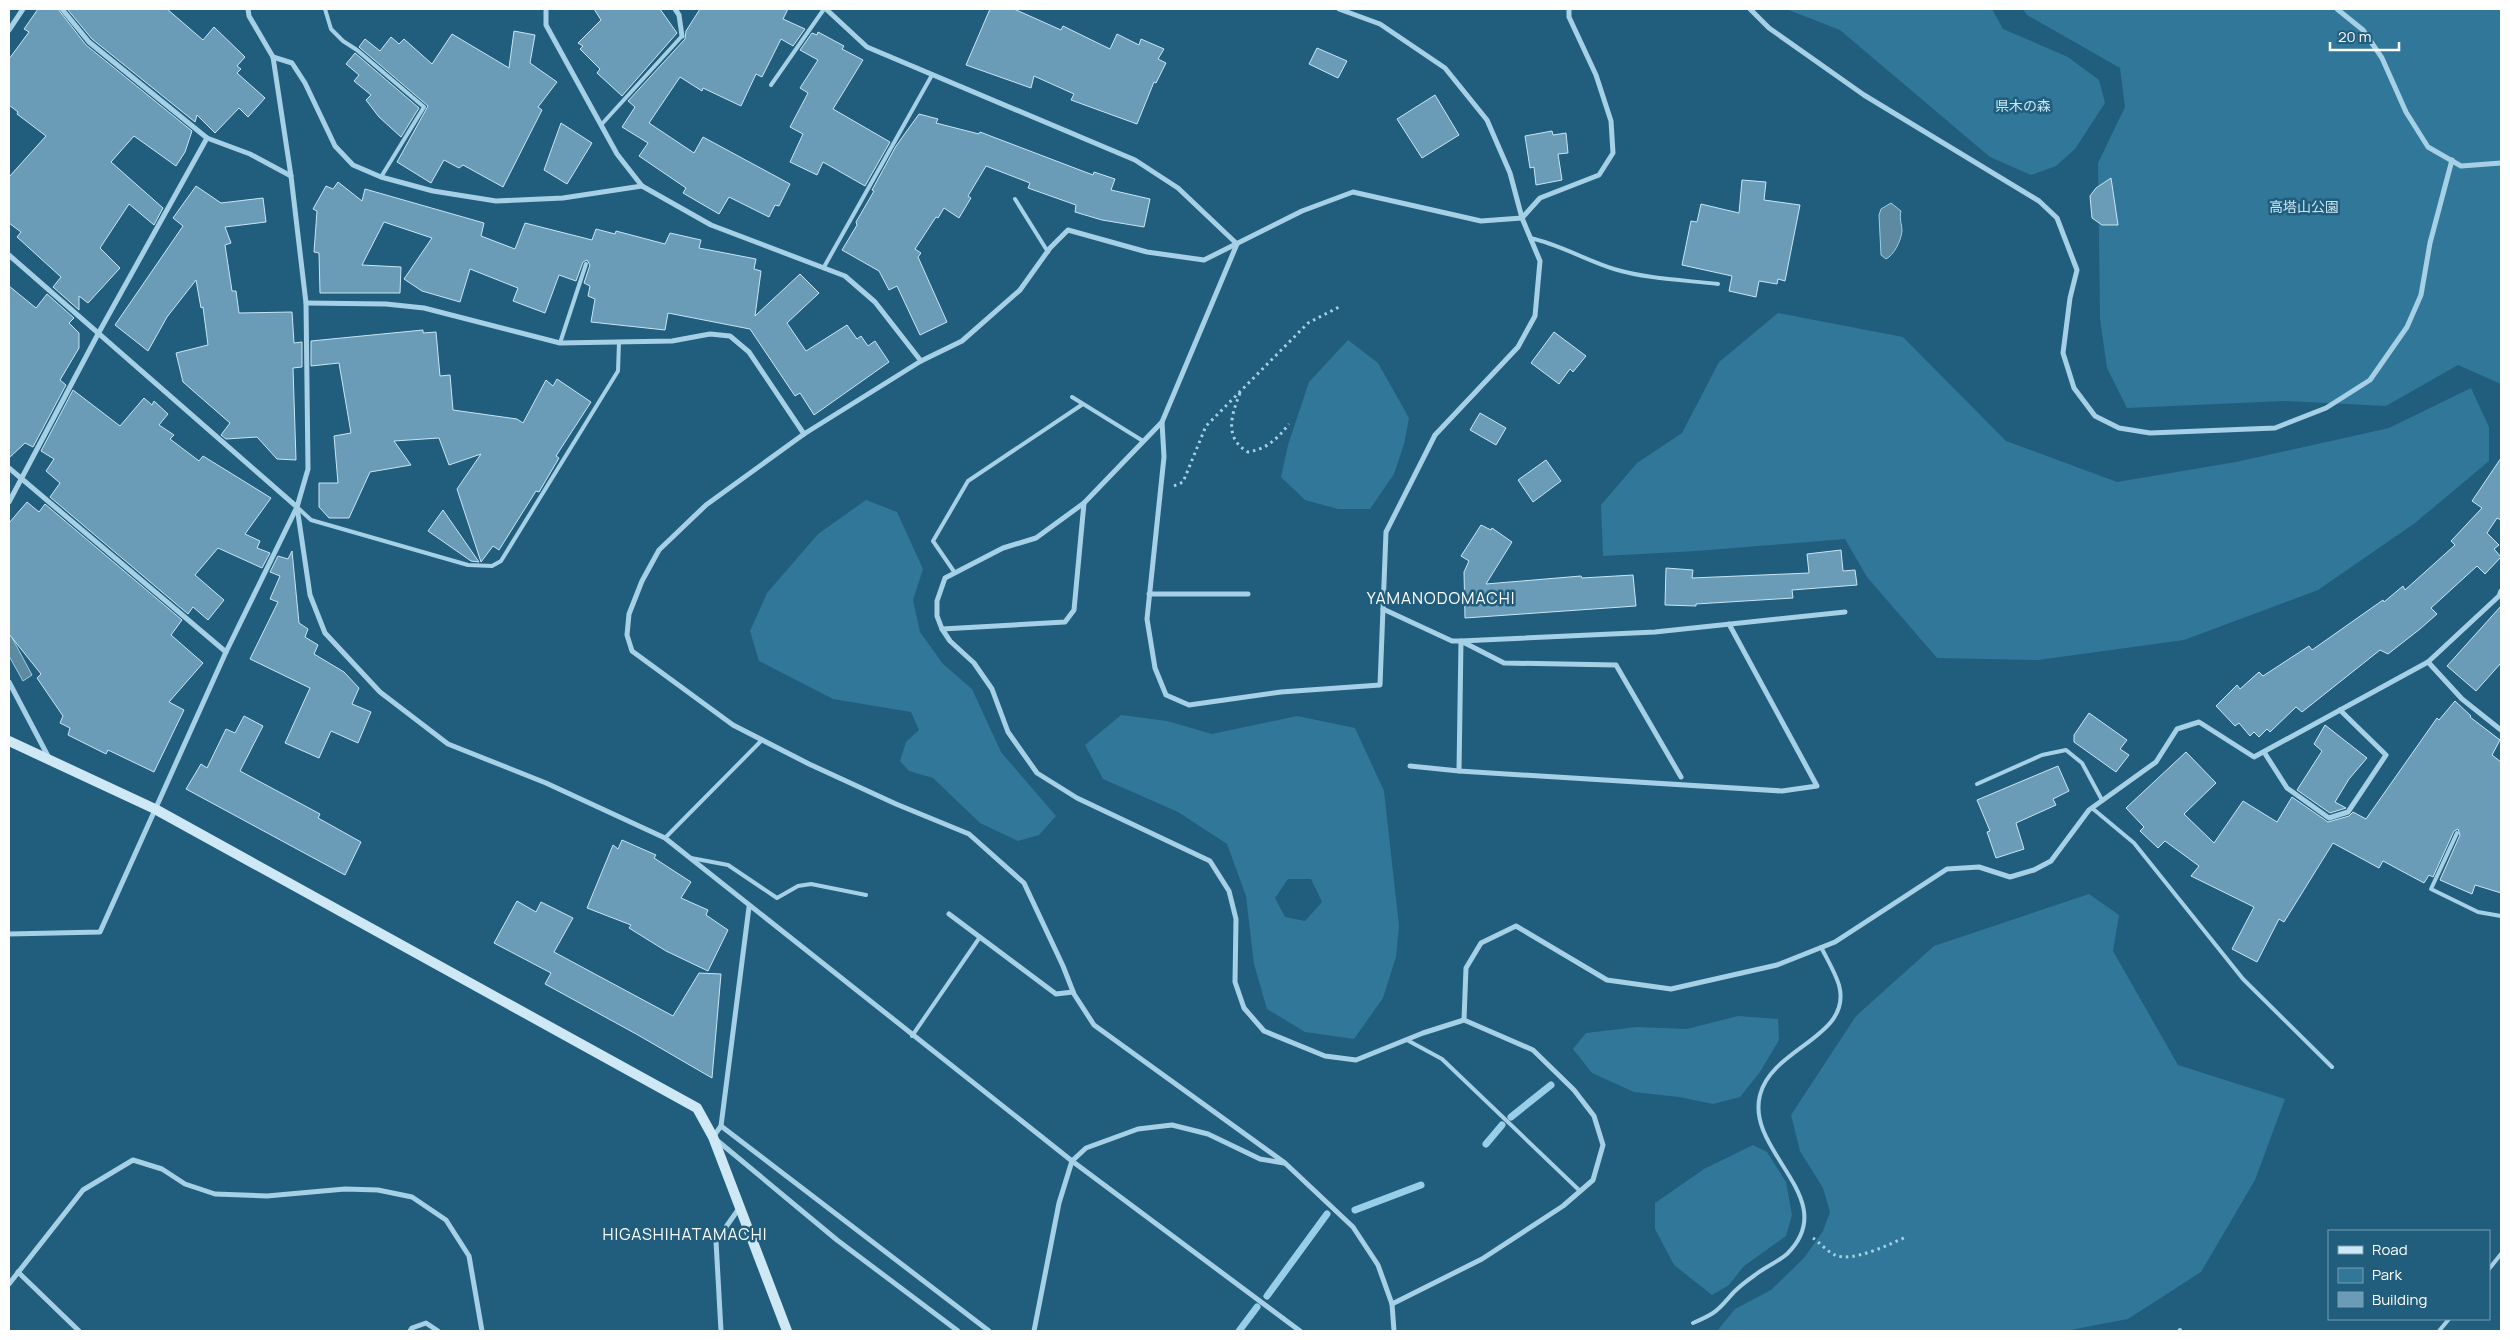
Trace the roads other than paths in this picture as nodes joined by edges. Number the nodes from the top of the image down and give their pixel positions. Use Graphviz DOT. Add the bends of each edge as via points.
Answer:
graph roads {
  1 [pos="23,9"];
  2 [pos="62,9"];
  3 [pos="248,9"];
  4 [pos="325,9"];
  5 [pos="546,9"];
  6 [pos="675,9"];
  7 [pos="825,9"];
  8 [pos="1338,9"];
  9 [pos="1569,9"];
  10 [pos="1750,9"];
  11 [pos="2337,9"];
  12 [pos="9,30"];
  13 [pos="682,36"];
  14 [pos="273,57"];
  15 [pos="932,75"];
  16 [pos="771,85"];
  17 [pos="601,125"];
  18 [pos="207,138"];
  19 [pos="2452,160"];
  20 [pos="2501,163"];
  21 [pos="291,176"];
  22 [pos="381,177"];
  23 [pos="642,186"];
  24 [pos="1015,199"];
  25 [pos="1522,218"];
  26 [pos="1530,238"];
  27 [pos="1237,244"];
  28 [pos="1048,252"];
  29 [pos="9,255"];
  30 [pos="586,264"];
  31 [pos="824,267"];
  32 [pos="1718,284"];
  33 [pos="306,303"];
  34 [pos="98,334"];
  35 [pos="619,342"];
  36 [pos="560,343"];
  37 [pos="921,361"];
  38 [pos="1072,397"];
  39 [pos="1084,404"];
  40 [pos="1162,422"];
  41 [pos="804,434"];
  42 [pos="1144,441"];
  43 [pos="9,468"];
  44 [pos="21,478"];
  45 [pos="9,502"];
  46 [pos="1084,503"];
  47 [pos="297,506"];
  48 [pos="955,573"];
  49 [pos="2501,591"];
  50 [pos="1149,594"];
  51 [pos="1248,594"];
  52 [pos="1383,610"];
  53 [pos="1845,612"];
  54 [pos="1729,624"];
  55 [pos="942,629"];
  56 [pos="1461,641"];
  57 [pos="226,652"];
  58 [pos="2428,662"];
  59 [pos="9,682"];
  60 [pos="2340,710"];
  61 [pos="2501,730"];
  62 [pos="762,740"];
  63 [pos="9,741"];
  64 [pos="2264,752"];
  65 [pos="50,760"];
  66 [pos="1410,766"];
  67 [pos="1459,771"];
  68 [pos="1682,777"];
  69 [pos="1977,784"];
  70 [pos="2102,800"];
  71 [pos="2092,808"];
  72 [pos="155,809"];
  73 [pos="2457,833"];
  74 [pos="665,838"];
  75 [pos="689,858"];
  76 [pos="866,896"];
  77 [pos="748,907"];
  78 [pos="949,914"];
  79 [pos="2501,916"];
  80 [pos="9,934"];
  81 [pos="980,937"];
  82 [pos="1821,947"];
  83 [pos="1073,992"];
  84 [pos="1464,1020"];
  85 [pos="912,1036"];
  86 [pos="1407,1040"];
  87 [pos="2332,1067"];
  88 [pos="721,1126"];
  89 [pos="713,1137"];
  90 [pos="1072,1161"];
  91 [pos="1285,1163"];
  92 [pos="1580,1191"];
  93 [pos="740,1207"];
  94 [pos="2501,1254"];
  95 [pos="2490,1268"];
  96 [pos="18,1272"];
  97 [pos="9,1284"];
  98 [pos="1392,1304"];
  99 [pos="2448,1320"];
  100 [pos="1693,1323"];
  101 [pos="79,1331"];
  102 [pos="410,1331"];
  103 [pos="438,1331"];
  104 [pos="482,1331"];
  105 [pos="721,1331"];
  106 [pos="787,1331"];
  107 [pos="958,1331"];
  108 [pos="989,1331"];
  109 [pos="1034,1331"];
  110 [pos="1300,1331"];
  111 [pos="1394,1331"];
  112 [pos="2439,1331"];
  1 -- 12 [label="street"];
  2 -- 18 [label="street" via="89,42"];
  3 -- 14 [label="street"];
  4 -- 22 [label="lane" via="331,29 343,41 424,107"];
  5 -- 17 [label="street" via="546,25"];
  6 -- 13 [label="street"];
  7 -- 15 [label="street" via="867,47"];
  7 -- 16 [label="lane"];
  8 -- 25 [label="street" via="1380,24 1445,68 1487,120 1510,173"];
  9 -- 25 [label="street" via="1569,17 1596,75 1611,121 1613,152 1600,176 1540,198"];
  10 -- 19 [label="street" via="1769,28 1864,95 2039,201 2057,218 2077,270 2063,353 2074,388 2095,416 2119,428 2150,434 2276,428 2326,408 2370,380 2407,327 2421,295 2430,243"];
  11 -- 19 [label="street" via="2363,30 2377,51 2406,112 2428,147"];
  13 -- 17 [label="lane"];
  14 -- 21 [label="street"];
  14 -- 22 [label="street" via="292,63 335,146 353,165"];
  15 -- 27 [label="street" via="1135,160 1178,188"];
  15 -- 31 [label="lane"];
  17 -- 23 [label="street" via="617,154"];
  18 -- 21 [label="street" via="250,154"];
  18 -- 34 [label="street"];
  19 -- 20 [label="street" via="2461,166"];
  21 -- 33 [label="street"];
  22 -- 23 [label="street" via="433,191 496,201 563,198"];
  23 -- 31 [label="street" via="710,225"];
  24 -- 28 [label="lane"];
  25 -- 26 [label="street"];
  25 -- 27 [label="street" via="1481,221 1353,192 1302,211"];
  26 -- 32 [label="lane" via="1641,275"];
  26 -- 52 [label="street" via="1540,261 1535,316 1518,347 1435,435 1386,532"];
  27 -- 28 [label="street" via="1204,260 1147,252 1068,230"];
  27 -- 40 [label="street"];
  28 -- 37 [label="street" via="1020,290 962,341"];
  29 -- 34 [label="street"];
  30 -- 36 [label="lane"];
  31 -- 37 [label="street" via="845,276 875,302"];
  33 -- 36 [label="street" via="424,308"];
  33 -- 47 [label="street" via="308,469"];
  34 -- 44 [label="street"];
  34 -- 47 [label="street"];
  35 -- 36 [label="street"];
  35 -- 41 [label="street" via="672,341 710,334 730,336 749,352"];
  35 -- 47 [label="lane" via="618,371 501,561 492,566 468,565 311,520"];
  37 -- 41 [label="street"];
  38 -- 39 [label="lane"];
  39 -- 42 [label="lane"];
  39 -- 48 [label="lane" via="968,481 933,541"];
  40 -- 42 [label="street"];
  40 -- 50 [label="street" via="1164,457"];
  41 -- 62 [label="street" via="706,505 659,550 629,614 627,635 632,651 733,725"];
  42 -- 46 [label="street"];
  43 -- 44 [label="street"];
  44 -- 45 [label="street"];
  44 -- 57 [label="street"];
  46 -- 48 [label="street" via="1036,538 1003,548"];
  46 -- 55 [label="street" via="1074,610 1065,622"];
  47 -- 57 [label="street"];
  47 -- 74 [label="street" via="310,595 325,633 380,692 448,744 546,783"];
  48 -- 55 [label="street" via="945,578 937,601 937,616"];
  49 -- 58 [label="street" via="2500,596"];
  50 -- 51 [label="street"];
  50 -- 52 [label="street" via="1146,619 1155,668 1166,695 1189,705 1281,692 1380,685"];
  52 -- 56 [label="street" via="1452,641"];
  53 -- 54 [label="street"];
  54 -- 56 [label="street" via="1655,632"];
  54 -- 67 [label="street" via="1817,786 1782,791"];
  55 -- 86 [label="street" via="974,663 992,689 1008,732 1037,774 1077,798 1210,861 1229,891 1236,919 1235,982 1244,1008 1264,1031 1325,1056 1356,1060"];
  56 -- 67 [label="street"];
  56 -- 68 [label="street" via="1504,663 1616,665"];
  57 -- 72 [label="street"];
  58 -- 60 [label="street"];
  58 -- 61 [label="street" via="2462,699"];
  59 -- 65 [label="street"];
  60 -- 64 [label="street"];
  60 -- 64 [label="street" via="2386,755 2348,812 2329,818 2287,788"];
  62 -- 74 [label="lane"];
  62 -- 83 [label="street" via="896,804 969,834 1024,883"];
  63 -- 65 [label="street"];
  64 -- 70 [label="street" via="2254,757 2199,722 2177,729 2156,762"];
  65 -- 72 [label="street"];
  66 -- 67 [label="street"];
  69 -- 70 [label="lane" via="2042,755 2066,750 2082,763"];
  70 -- 71 [label="street"];
  71 -- 82 [label="street" via="2050,861 2034,870 2010,877 1979,867 1947,869 1835,942"];
  71 -- 87 [label="lane" via="2134,844 2243,979"];
  72 -- 80 [label="street" via="100,932"];
  72 -- 89 [label="street" via="697,1108"];
  73 -- 79 [label="lane" via="2431,889 2478,912"];
  74 -- 75 [label="street"];
  75 -- 76 [label="lane" via="728,865 777,898 798,886 811,884"];
  75 -- 77 [label="street"];
  77 -- 85 [label="street"];
  77 -- 88 [label="street"];
  78 -- 81 [label="street"];
  81 -- 83 [label="street" via="1056,994"];
  81 -- 85 [label="lane"];
  82 -- 84 [label="street" via="1776,965 1672,989 1607,980 1516,926 1481,942 1466,968"];
  82 -- 100 [label="lane" via="1839,986 1838,1011 1831,1023 1778,1064 1762,1085 1759,1099 1761,1124 1804,1208 1804,1231 1787,1254 1736,1290 1715,1312"];
  83 -- 91 [label="street" via="1094,1025"];
  84 -- 86 [label="street"];
  84 -- 92 [label="street" via="1533,1050 1574,1090 1594,1116 1603,1145 1593,1180"];
  85 -- 90 [label="street"];
  86 -- 92 [label="lane" via="1442,1059"];
  88 -- 89 [label="street"];
  88 -- 108 [label="street"];
  89 -- 93 [label="street"];
  89 -- 107 [label="street" via="837,1240"];
  90 -- 91 [label="street" via="1086,1148 1138,1129 1172,1125 1208,1134 1260,1160"];
  90 -- 109 [label="street" via="1059,1203"];
  90 -- 110 [label="street"];
  91 -- 98 [label="street" via="1353,1227 1378,1265"];
  92 -- 98 [label="street" via="1563,1206 1482,1259"];
  93 -- 105 [label="street" via="716,1241"];
  93 -- 106 [label="street"];
  94 -- 95 [label="lane"];
  96 -- 97 [label="street"];
  96 -- 101 [label="street"];
  96 -- 104 [label="street" via="83,1190 133,1160 162,1169 185,1184 215,1194 267,1196 345,1189 378,1190 412,1197 446,1220 468,1256"];
  98 -- 111 [label="street"];
  99 -- 112 [label="lane"];
  102 -- 103 [label="street" via="426,1323"];
}
